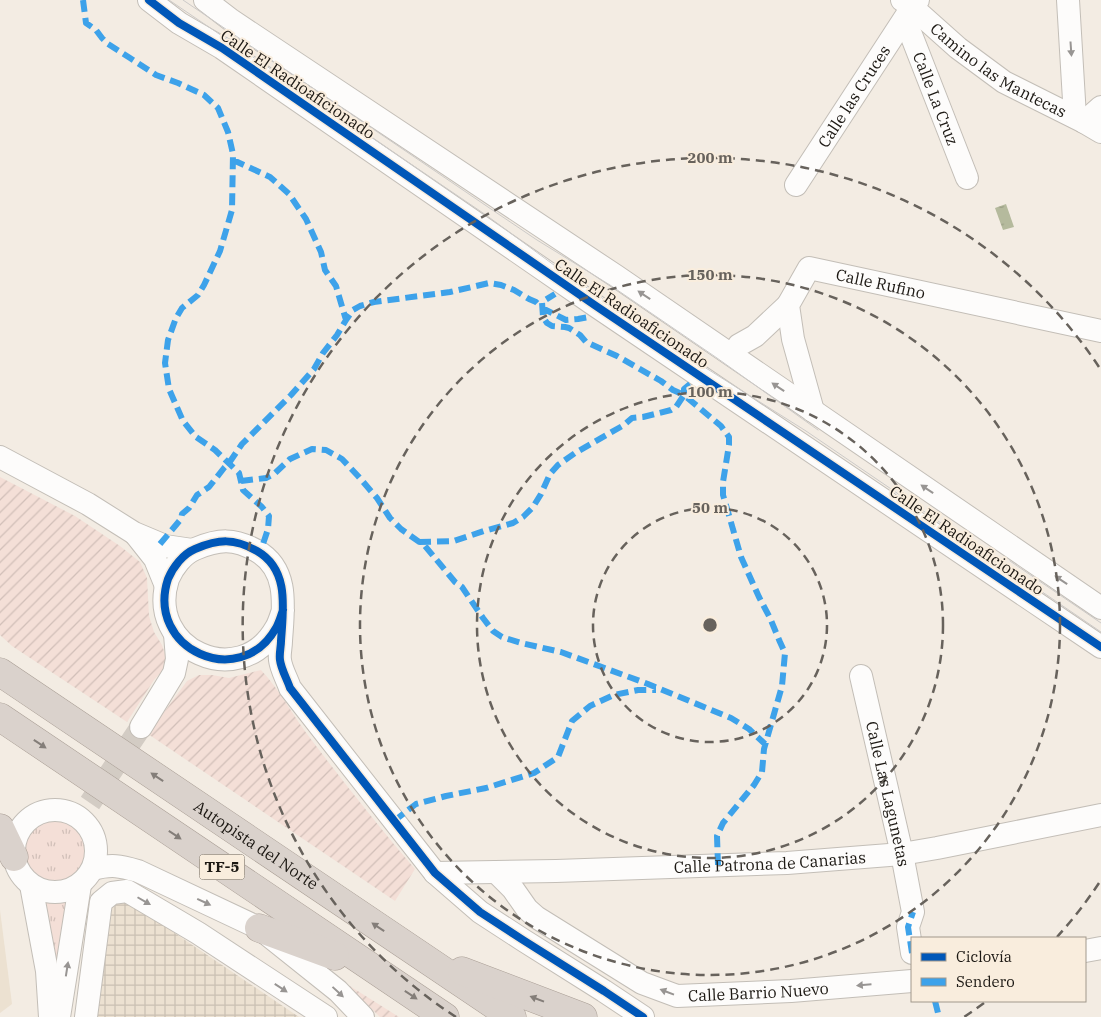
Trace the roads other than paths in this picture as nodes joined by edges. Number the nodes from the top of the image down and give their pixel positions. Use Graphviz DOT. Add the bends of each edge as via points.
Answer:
graph roads {
  1 [pos="149,0"];
  2 [pos="205,0"];
  3 [pos="1068,0"];
  4 [pos="909,7"];
  5 [pos="1101,107"];
  6 [pos="1087,124"];
  7 [pos="967,178"];
  8 [pos="796,185"];
  9 [pos="788,305"];
  10 [pos="1101,330"];
  11 [pos="739,345"];
  12 [pos="813,411"];
  13 [pos="0,457"];
  14 [pos="134,533"];
  15 [pos="192,550"];
  16 [pos="166,586"];
  17 [pos="1099,602"];
  18 [pos="283,610"];
  19 [pos="175,634"];
  20 [pos="1101,647"];
  21 [pos="207,657"];
  22 [pos="0,661"];
  23 [pos="0,672"];
  24 [pos="174,673"];
  25 [pos="861,676"];
  26 [pos="25,688"];
  27 [pos="0,717"];
  28 [pos="141,727"];
  29 [pos="1101,815"];
  30 [pos="0,828"];
  31 [pos="902,854"];
  32 [pos="14,857"];
  33 [pos="556,871"];
  34 [pos="496,872"];
  35 [pos="435,873"];
  36 [pos="86,877"];
  37 [pos="31,885"];
  38 [pos="527,908"];
  39 [pos="259,928"];
  40 [pos="523,940"];
  41 [pos="911,946"];
  42 [pos="1101,948"];
  43 [pos="1086,951"];
  44 [pos="419,954"];
  45 [pos="376,971"];
  46 [pos="911,981"];
  47 [pos="50,1017"];
  48 [pos="59,1017"];
  49 [pos="86,1017"];
  50 [pos="326,1017"];
  51 [pos="363,1017"];
  52 [pos="445,1017"];
  53 [pos="512,1017"];
  54 [pos="583,1017"];
  55 [pos="643,1017"];
  1 -- 20 [label="street, Calle El Radioaficionado"];
  12 -- 2 [label="street, Calle El Radioaficionado, one-way"];
  3 -- 6 [label="street, one-way"];
  4 -- 6 [label="street, Camino las Mantecas" via="1004,82"];
  4 -- 7 [label="street, Calle La Cruz" via="910,32"];
  4 -- 8 [label="street, Calle las Cruces"];
  5 -- 6 [label="street"];
  9 -- 10 [label="street, Calle Rufino" via="809,268"];
  9 -- 11 [label="street" via="755,336"];
  9 -- 12 [label="street" via="793,339"];
  17 -- 12 [label="street, Calle El Radioaficionado, one-way"];
  13 -- 14 [label="street" via="88,504"];
  14 -- 15 [label="street" via="165,546"];
  14 -- 16 [label="street" via="155,559"];
  15 -- 16 [label="street" via="175,566"];
  15 -- 18 [label="street" via="221,541 247,546 260,553 280,578"];
  16 -- 19 [label="street" via="165,612"];
  18 -- 21 [label="street" via="277,627 256,651 230,660"];
  18 -- 35 [label="street" via="280,659 290,688"];
  19 -- 21 [label="street" via="190,649"];
  19 -- 24 [label="street" via="177,658"];
  21 -- 24 [label="street"];
  22 -- 26 [label="highway"];
  23 -- 26 [label="highway, Autopista del Norte / TF-5"];
  24 -- 28 [label="street"];
  25 -- 31 [label="street, Calle Las Lagunetas"];
  44 -- 26 [label="highway, Autopista del Norte / TF-5, one-way"];
  27 -- 45 [label="highway, TF-5, one-way"];
  29 -- 31 [label="street, Calle Patrona de Canarias"];
  30 -- 32 [label="highway"];
  31 -- 33 [label="street, Calle Patrona de Canarias" via="787,863"];
  31 -- 41 [label="street, Calle Las Lagunetas" via="913,912 908,926"];
  32 -- 36 [label="street" via="14,843 28,820 52,810 84,810 97,845 96,857"];
  32 -- 37 [label="street" via="17,868"];
  33 -- 34 [label="street, Calle Patrona de Canarias"];
  33 -- 38 [label="street" via="536,884"];
  34 -- 35 [label="street, Calle Patrona de Canarias"];
  34 -- 38 [label="street, Calle Barrio Nuevo"];
  35 -- 40 [label="street" via="480,912"];
  36 -- 37 [label="street" via="68,891 55,893"];
  36 -- 39 [label="street, one-way" via="107,865 138,871"];
  48 -- 36 [label="street, one-way"];
  37 -- 47 [label="street" via="47,971"];
  38 -- 40 [label="street"];
  46 -- 38 [label="street, Calle Barrio Nuevo, one-way" via="677,996 642,983 536,918"];
  39 -- 45 [label="highway"];
  39 -- 51 [label="street, one-way" via="338,991"];
  40 -- 55 [label="street"];
  42 -- 43 [label="street"];
  44 -- 53 [label="highway, Autopista del Norte / TF-5"];
  54 -- 44 [label="highway, one-way"];
  45 -- 52 [label="highway, TF-5, one-way"];
  49 -- 50 [label="street, one-way" via="101,902 112,893 127,891"];
}
